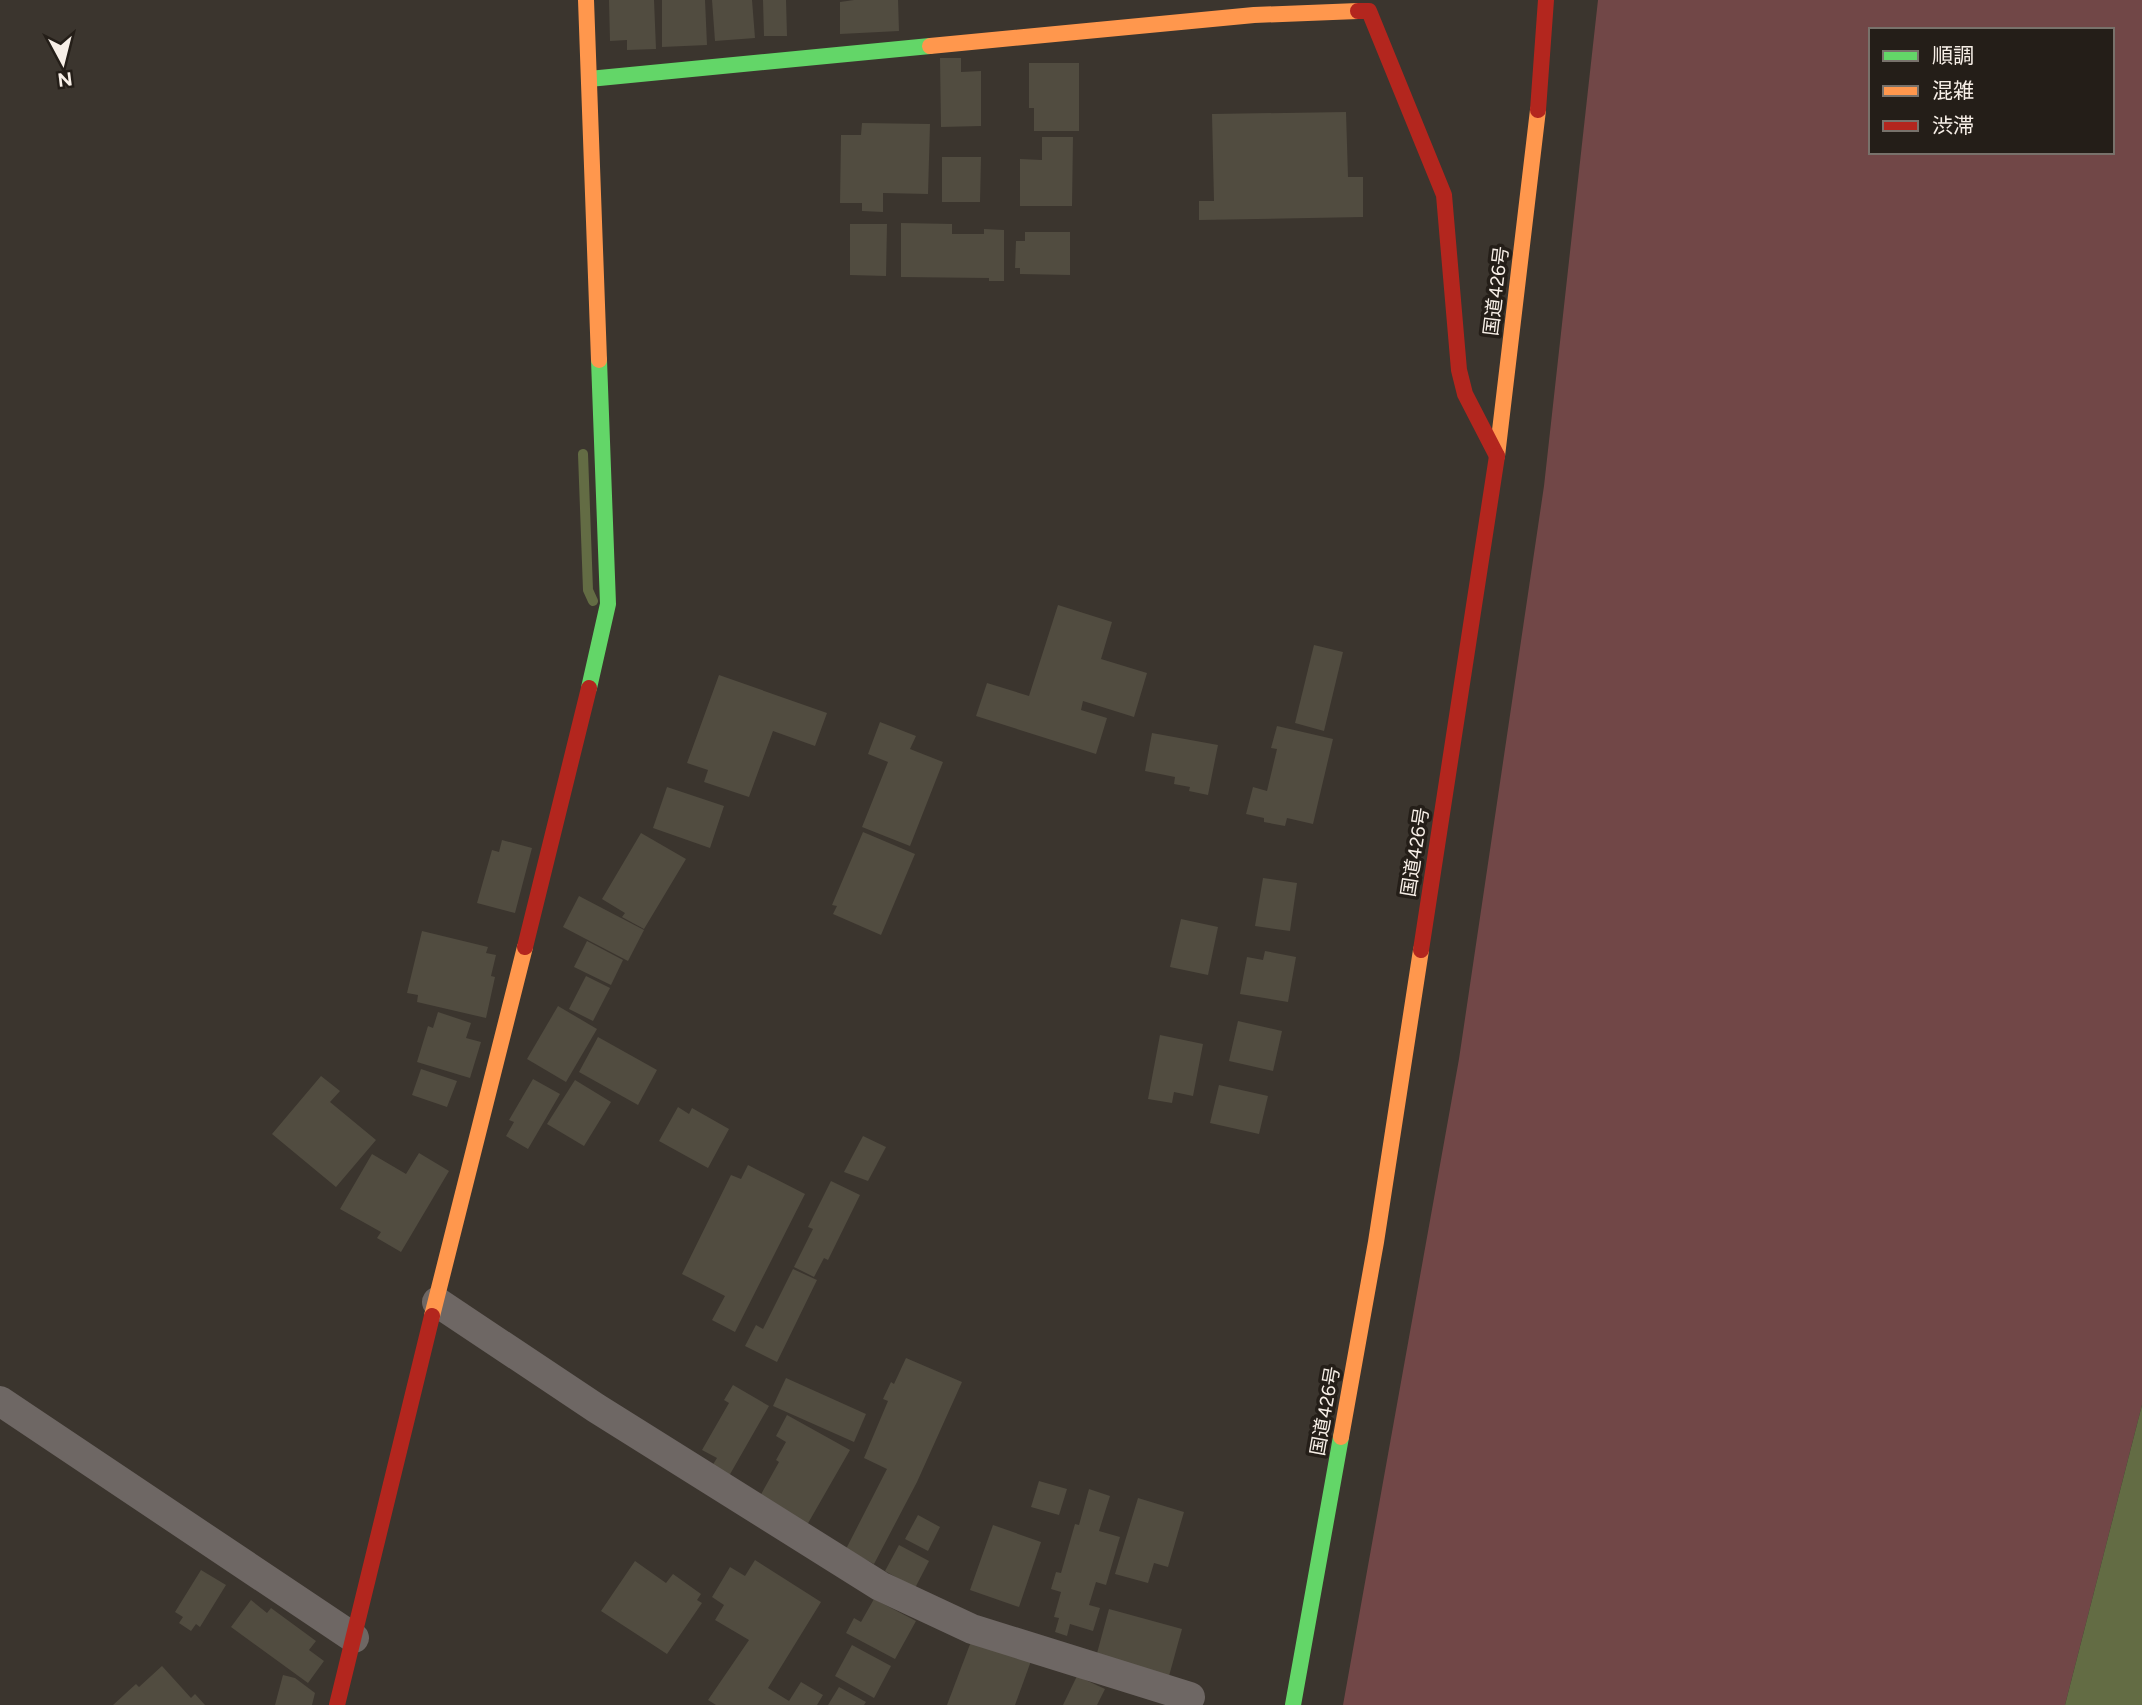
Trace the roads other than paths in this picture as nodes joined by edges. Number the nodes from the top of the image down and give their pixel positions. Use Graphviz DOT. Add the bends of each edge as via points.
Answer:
graph roads {
  1 [pos="586,0"];
  2 [pos="1546,0"];
  3 [pos="589,79"];
  4 [pos="1497,456"];
  5 [pos="437,1302"];
  6 [pos="0,1401"];
  7 [pos="354,1638"];
  8 [pos="1190,1697"];
  9 [pos="337,1705"];
  10 [pos="1293,1705"];
  1 -- 3 [label="main road"];
  2 -- 4 [label="main road, 国道426号" via="1541,84"];
  3 -- 4 [label="main road" via="1254,15 1369,11 1444,195 1459,370 1465,394"];
  3 -- 5 [label="main road" via="608,604"];
  4 -- 10 [label="main road, 国道426号" via="1376,1242"];
  5 -- 7 [label="main road"];
  5 -- 8 [label="street" via="880,1586 972,1629"];
  6 -- 7 [label="street"];
  7 -- 9 [label="main road"];
}
